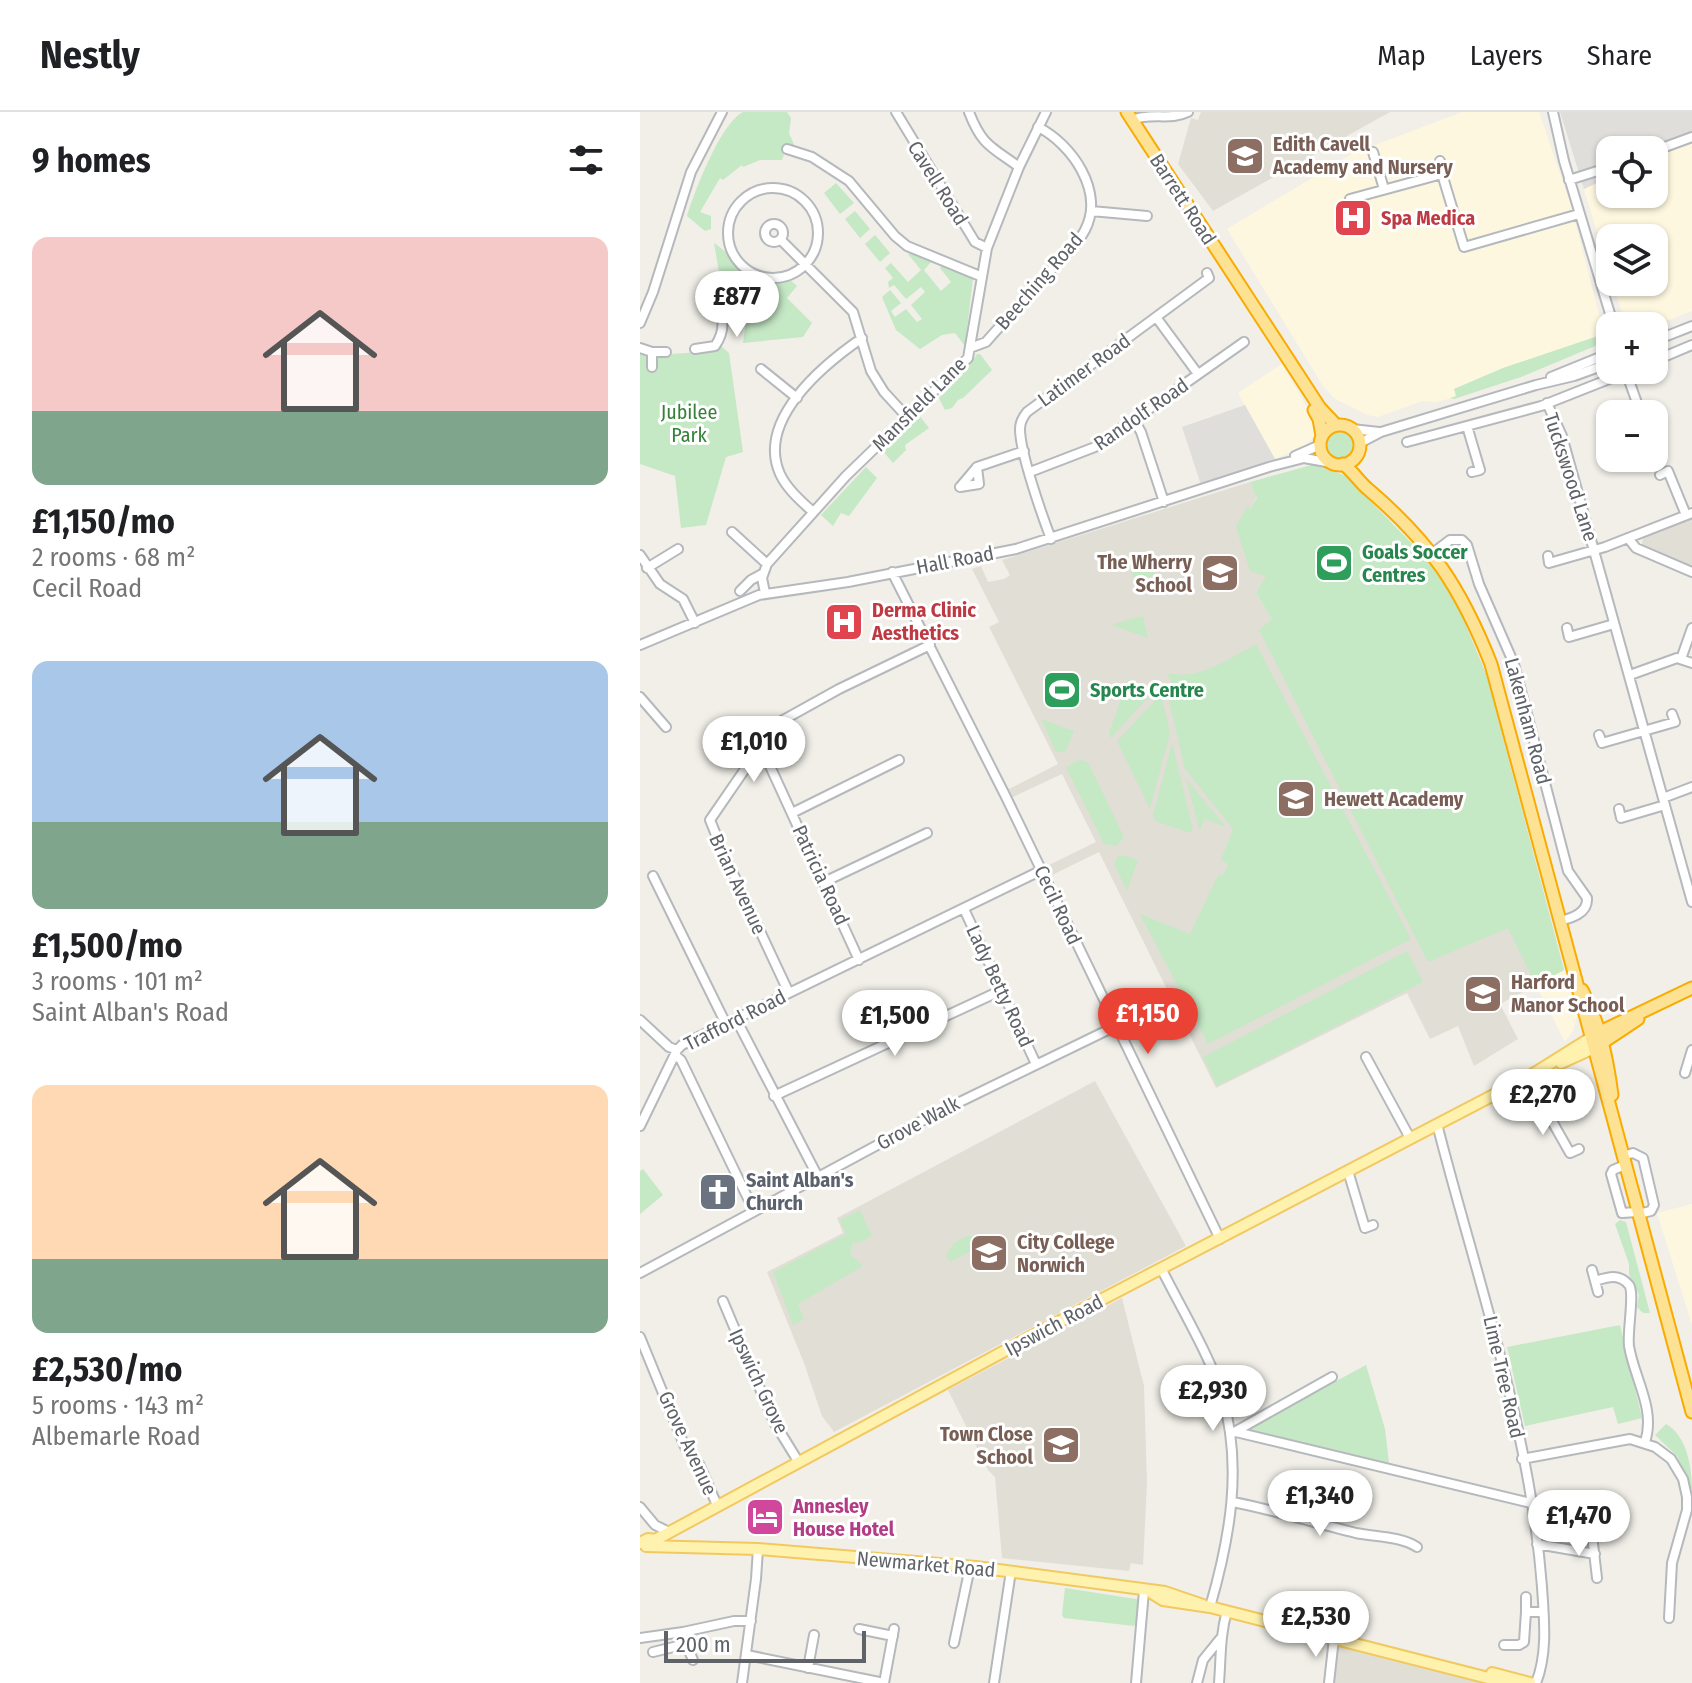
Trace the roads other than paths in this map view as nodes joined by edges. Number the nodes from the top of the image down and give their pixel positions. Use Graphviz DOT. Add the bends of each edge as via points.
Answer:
graph roads {
  1 [pos="722,112"];
  2 [pos="896,112"];
  3 [pos="969,112"];
  4 [pos="1046,112"];
  5 [pos="1188,112"];
  6 [pos="1553,112"];
  7 [pos="1129,116"];
  8 [pos="1038,127"];
  9 [pos="1692,137"];
  10 [pos="1668,146"];
  11 [pos="787,149"];
  12 [pos="1373,152"];
  13 [pos="1440,161"];
  14 [pos="1019,167"];
  15 [pos="1596,171"];
  16 [pos="1442,174"];
  17 [pos="1569,180"];
  18 [pos="855,187"];
  19 [pos="1384,189"];
  20 [pos="845,194"];
  21 [pos="1350,199"];
  22 [pos="1091,211"];
  23 [pos="1579,214"];
  24 [pos="1147,216"];
  25 [pos="781,240"];
  26 [pos="987,248"];
  27 [pos="807,264"];
  28 [pos="980,276"];
  29 [pos="1210,278"];
  30 [pos="1239,287"];
  31 [pos="715,295"];
  32 [pos="1609,312"];
  33 [pos="1156,317"];
  34 [pos="641,321"];
  35 [pos="1692,326"];
  36 [pos="1668,335"];
  37 [pos="862,338"];
  38 [pos="1244,342"];
  39 [pos="1692,345"];
  40 [pos="640,348"];
  41 [pos="970,348"];
  42 [pos="695,349"];
  43 [pos="652,352"];
  44 [pos="666,352"];
  45 [pos="1668,355"];
  46 [pos="1596,359"];
  47 [pos="652,367"];
  48 [pos="1596,368"];
  49 [pos="761,369"];
  50 [pos="1198,374"];
  51 [pos="1596,384"];
  52 [pos="1536,385"];
  53 [pos="797,398"];
  54 [pos="1547,403"];
  55 [pos="907,417"];
  56 [pos="1134,420"];
  57 [pos="1336,425"];
  58 [pos="1467,426"];
  59 [pos="1352,429"];
  60 [pos="1381,432"];
  61 [pos="1321,440"];
  62 [pos="1407,442"];
  63 [pos="1359,447"];
  64 [pos="1024,451"];
  65 [pos="1337,463"];
  66 [pos="977,467"];
  67 [pos="1269,467"];
  68 [pos="1480,470"];
  69 [pos="1668,471"];
  70 [pos="1030,472"];
  71 [pos="1377,496"];
  72 [pos="1164,502"];
  73 [pos="813,512"];
  74 [pos="1689,514"];
  75 [pos="732,532"];
  76 [pos="1628,538"];
  77 [pos="1051,539"];
  78 [pos="678,549"];
  79 [pos="1594,550"];
  80 [pos="1433,553"];
  81 [pos="640,555"];
  82 [pos="1549,563"];
  83 [pos="767,564"];
  84 [pos="647,568"];
  85 [pos="892,572"];
  86 [pos="1692,572"];
  87 [pos="762,574"];
  88 [pos="740,591"];
  89 [pos="765,593"];
  90 [pos="695,623"];
  91 [pos="1614,624"];
  92 [pos="1692,628"];
  93 [pos="1569,636"];
  94 [pos="640,645"];
  95 [pos="930,645"];
  96 [pos="1681,659"];
  97 [pos="1692,663"];
  98 [pos="1630,675"];
  99 [pos="640,697"];
  100 [pos="1675,722"];
  101 [pos="666,727"];
  102 [pos="1645,730"];
  103 [pos="1602,743"];
  104 [pos="759,748"];
  105 [pos="899,760"];
  106 [pos="1692,787"];
  107 [pos="1664,802"];
  108 [pos="792,813"];
  109 [pos="1621,818"];
  110 [pos="927,833"];
  111 [pos="1042,870"];
  112 [pos="653,876"];
  113 [pos="824,882"];
  114 [pos="1692,902"];
  115 [pos="964,909"];
  116 [pos="1560,921"];
  117 [pos="859,960"];
  118 [pos="1692,988"];
  119 [pos="1002,990"];
  120 [pos="789,993"];
  121 [pos="736,1019"];
  122 [pos="640,1020"];
  123 [pos="726,1024"];
  124 [pos="1116,1026"];
  125 [pos="1597,1040"];
  126 [pos="1692,1050"];
  127 [pos="676,1052"];
  128 [pos="1366,1057"];
  129 [pos="1036,1064"];
  130 [pos="1685,1073"];
  131 [pos="1527,1077"];
  132 [pos="774,1096"];
  133 [pos="1437,1124"];
  134 [pos="640,1126"];
  135 [pos="1410,1138"];
  136 [pos="1579,1149"];
  137 [pos="1623,1160"];
  138 [pos="1348,1171"];
  139 [pos="818,1177"];
  140 [pos="754,1211"];
  141 [pos="1637,1213"];
  142 [pos="1365,1229"];
  143 [pos="1220,1239"];
  144 [pos="1161,1268"];
  145 [pos="1592,1270"];
  146 [pos="640,1273"];
  147 [pos="1595,1281"];
  148 [pos="1598,1292"];
  149 [pos="723,1301"];
  150 [pos="640,1337"];
  151 [pos="1332,1377"];
  152 [pos="1692,1412"];
  153 [pos="1233,1432"];
  154 [pos="1645,1442"];
  155 [pos="1522,1459"];
  156 [pos="798,1461"];
  157 [pos="1233,1502"];
  158 [pos="1531,1503"];
  159 [pos="717,1505"];
  160 [pos="640,1507"];
  161 [pos="669,1532"];
  162 [pos="1592,1535"];
  163 [pos="1537,1544"];
  164 [pos="645,1547"];
  165 [pos="1417,1547"];
  166 [pos="758,1549"];
  167 [pos="1595,1554"];
  168 [pos="970,1567"];
  169 [pos="1011,1571"];
  170 [pos="1597,1578"];
  171 [pos="1147,1591"];
  172 [pos="1526,1597"];
  173 [pos="1206,1606"];
  174 [pos="1227,1611"];
  175 [pos="1526,1612"];
  176 [pos="1543,1612"];
  177 [pos="1669,1618"];
  178 [pos="751,1621"];
  179 [pos="859,1629"];
  180 [pos="683,1632"];
  181 [pos="814,1635"];
  182 [pos="640,1638"];
  183 [pos="1334,1638"];
  184 [pos="1220,1639"];
  185 [pos="954,1643"];
  186 [pos="686,1644"];
  187 [pos="1504,1645"];
  188 [pos="653,1652"];
  189 [pos="747,1655"];
  190 [pos="693,1660"];
  191 [pos="808,1668"];
  192 [pos="1466,1670"];
  193 [pos="742,1683"];
  194 [pos="884,1683"];
  195 [pos="994,1683"];
  196 [pos="1136,1683"];
  197 [pos="1197,1683"];
  198 [pos="1219,1683"];
  199 [pos="1329,1683"];
  200 [pos="1508,1683"];
  201 [pos="1533,1683"];
  1 -- 34 [label="street" via="691,172"];
  2 -- 26 [label="street, Cavell Road" via="975,242"];
  3 -- 14 [label="street" via="984,142"];
  4 -- 8 [label="street, Mansfield Lane"];
  5 -- 7 [label="street"];
  6 -- 17 [label="street"];
  7 -- 30 [label="highway, Barrett Road"];
  8 -- 14 [label="street, Mansfield Lane"];
  8 -- 22 [label="street, Beeching Road" via="1064,145 1081,169"];
  9 -- 10 [label="street"];
  11 -- 18 [label="street" via="812,157"];
  12 -- 19 [label="street"];
  13 -- 16 [label="street"];
  14 -- 26 [label="street, Mansfield Lane"];
  15 -- 17 [label="street"];
  16 -- 19 [label="street"];
  16 -- 23 [label="street" via="1464,247"];
  17 -- 23 [label="street"];
  18 -- 20 [label="street"];
  18 -- 28 [label="street" via="907,246"];
  19 -- 21 [label="street" via="1361,201"];
  22 -- 24 [label="street"];
  22 -- 41 [label="street, Beeching Road" via="1076,243 986,342"];
  23 -- 32 [label="street"];
  25 -- 27 [label="street"];
  26 -- 28 [label="street, Mansfield Lane"];
  27 -- 27 [label="street" via="791,275 772,278 743,267 728,233 739,204 754,192 772,188 800,196 815,215 819,231"];
  27 -- 37 [label="street" via="853,312"];
  28 -- 41 [label="street, Mansfield Lane"];
  29 -- 33 [label="street, Latimer Road"];
  30 -- 57 [label="highway, Barrett Road"];
  30 -- 61 [label="highway, Barrett Road" via="1319,419"];
  31 -- 42 [label="street" via="724,319 721,335 715,346"];
  33 -- 50 [label="street"];
  33 -- 64 [label="street, Latimer Road" via="1027,412 1020,425"];
  35 -- 36 [label="street"];
  37 -- 53 [label="street"];
  37 -- 55 [label="street" via="878,382"];
  38 -- 50 [label="street, Randolf Road"];
  39 -- 45 [label="street"];
  40 -- 43 [label="street"];
  41 -- 55 [label="street, Mansfield Lane" via="964,363"];
  43 -- 44 [label="street"];
  43 -- 47 [label="street"];
  46 -- 52 [label="street"];
  48 -- 52 [label="street"];
  49 -- 53 [label="street"];
  50 -- 56 [label="street, Randolf Road"];
  51 -- 54 [label="street"];
  52 -- 60 [label="street"];
  53 -- 73 [label="street" via="776,439 777,465 781,477"];
  54 -- 58 [label="street"];
  54 -- 79 [label="street, Tuckswood Lane" via="1562,436"];
  55 -- 73 [label="street, Mansfield Lane"];
  56 -- 70 [label="street, Randolf Road" via="1095,447"];
  56 -- 72 [label="street"];
  57 -- 59 [label="highway"];
  57 -- 61 [label="highway, Hall Road"];
  58 -- 62 [label="street"];
  58 -- 68 [label="street"];
  59 -- 60 [label="street"];
  59 -- 63 [label="highway"];
  60 -- 63 [label="street"];
  61 -- 65 [label="highway" via="1325,458"];
  61 -- 67 [label="street, Hall Road"];
  63 -- 65 [label="highway" via="1353,459"];
  63 -- 71 [label="highway, Lakenham Road" via="1362,471"];
  64 -- 66 [label="street"];
  64 -- 70 [label="street, Latimer Road"];
  65 -- 67 [label="street, Hall Road" via="1304,458"];
  65 -- 71 [label="highway, Lakenham Road"];
  67 -- 72 [label="street, Hall Road"];
  69 -- 74 [label="street"];
  70 -- 77 [label="street, Latimer Road"];
  71 -- 80 [label="highway, Lakenham Road"];
  72 -- 77 [label="street, Hall Road"];
  73 -- 83 [label="street, Mansfield Lane"];
  74 -- 76 [label="street"];
  75 -- 83 [label="street"];
  76 -- 79 [label="street"];
  76 -- 86 [label="street" via="1636,548"];
  77 -- 85 [label="street, Hall Road"];
  78 -- 84 [label="street"];
  79 -- 82 [label="street, Tuckswood Lane"];
  79 -- 91 [label="street, Tuckswood Lane"];
  80 -- 116 [label="highway, Lakenham Road" via="1461,596 1491,664"];
  80 -- 116 [label="street, Lakenham Road" via="1450,540 1467,545 1514,664 1568,871 1587,898 1584,909"];
  81 -- 84 [label="street"];
  83 -- 87 [label="street, Mansfield Lane"];
  84 -- 90 [label="street" via="683,599"];
  85 -- 89 [label="street, Hall Road"];
  85 -- 95 [label="street, Cecil Road"];
  87 -- 88 [label="street, Mansfield Lane"];
  87 -- 89 [label="street"];
  89 -- 90 [label="street, Hall Road"];
  90 -- 94 [label="street, Hall Road"];
  91 -- 93 [label="street"];
  91 -- 98 [label="street, Tuckswood Lane"];
  92 -- 96 [label="street"];
  95 -- 104 [label="street, Brian Avenue" via="776,724"];
  95 -- 111 [label="street, Cecil Road"];
  96 -- 97 [label="street"];
  96 -- 98 [label="street"];
  98 -- 102 [label="street, Tuckswood Lane"];
  99 -- 101 [label="street"];
  100 -- 102 [label="street"];
  102 -- 103 [label="street"];
  102 -- 107 [label="street, Tuckswood Lane"];
  104 -- 108 [label="street, Patricia Road"];
  104 -- 120 [label="street, Brian Avenue" via="710,820"];
  105 -- 108 [label="street"];
  106 -- 107 [label="street"];
  107 -- 109 [label="street"];
  107 -- 114 [label="street, Tuckswood Lane"];
  108 -- 113 [label="street, Patricia Road"];
  110 -- 113 [label="street"];
  111 -- 115 [label="street, Trafford Road"];
  111 -- 124 [label="street, Cecil Road"];
  112 -- 123 [label="street"];
  113 -- 117 [label="street, Patricia Road"];
  115 -- 117 [label="street, Trafford Road"];
  115 -- 119 [label="street, Lady Betty Road"];
  116 -- 125 [label="highway, Lakenham Road" via="1573,971 1594,1013"];
  117 -- 120 [label="street, Trafford Road"];
  118 -- 125 [label="highway, Ipswich Road"];
  119 -- 129 [label="street, Lady Betty Road"];
  119 -- 132 [label="street"];
  120 -- 121 [label="street, Trafford Road"];
  121 -- 123 [label="street, Trafford Road"];
  121 -- 132 [label="street"];
  122 -- 127 [label="street"];
  123 -- 127 [label="street, Trafford Road"];
  124 -- 129 [label="street, Grove Walk"];
  124 -- 143 [label="street, Cecil Road"];
  125 -- 131 [label="main road, Ipswich Road"];
  125 -- 137 [label="highway, Lakenham Road"];
  126 -- 130 [label="street"];
  127 -- 134 [label="street, Trafford Road"];
  127 -- 140 [label="street"];
  128 -- 135 [label="street"];
  129 -- 139 [label="street, Grove Walk"];
  131 -- 133 [label="main road, Ipswich Road"];
  131 -- 136 [label="street" via="1570,1153"];
  132 -- 139 [label="street"];
  133 -- 135 [label="main road, Ipswich Road"];
  133 -- 155 [label="street, Lime Tree Road" via="1477,1263"];
  135 -- 138 [label="main road, Ipswich Road"];
  137 -- 141 [label="highway, Lakenham Road"];
  137 -- 141 [label="street" via="1633,1153 1643,1158 1654,1205 1651,1211"];
  138 -- 142 [label="street"];
  138 -- 143 [label="main road, Ipswich Road"];
  139 -- 140 [label="street, Grove Walk"];
  140 -- 146 [label="street, Grove Walk"];
  141 -- 152 [label="highway, Lakenham Road"];
  143 -- 144 [label="main road, Ipswich Road"];
  144 -- 153 [label="street" via="1222,1394"];
  144 -- 156 [label="main road, Ipswich Road"];
  145 -- 147 [label="street"];
  147 -- 148 [label="street"];
  147 -- 154 [label="street" via="1619,1277 1633,1292 1629,1345 1648,1410"];
  149 -- 156 [label="street, Ipswich Grove" via="774,1422"];
  150 -- 159 [label="street, Grove Avenue" via="685,1447 699,1464"];
  151 -- 153 [label="street"];
  153 -- 157 [label="street"];
  153 -- 158 [label="street"];
  154 -- 155 [label="street" via="1620,1439"];
  154 -- 177 [label="street" via="1671,1459 1687,1497 1672,1563"];
  155 -- 158 [label="street, Lime Tree Road"];
  156 -- 159 [label="main road, Ipswich Road"];
  157 -- 165 [label="street"];
  157 -- 173 [label="street" via="1222,1565"];
  158 -- 163 [label="street, Lime Tree Road"];
  159 -- 161 [label="main road, Ipswich Road"];
  160 -- 161 [label="street"];
  161 -- 164 [label="main road, Ipswich Road"];
  162 -- 167 [label="street"];
  163 -- 167 [label="street"];
  163 -- 176 [label="street, Lime Tree Road"];
  164 -- 166 [label="main road, Newmarket Road"];
  166 -- 168 [label="main road, Newmarket Road"];
  166 -- 178 [label="street"];
  167 -- 170 [label="street"];
  168 -- 169 [label="main road, Newmarket Road"];
  168 -- 185 [label="street"];
  169 -- 171 [label="main road, Newmarket Road"];
  169 -- 195 [label="street"];
  171 -- 173 [label="main road, Newmarket Road" via="1163,1600"];
  171 -- 196 [label="street"];
  172 -- 175 [label="street"];
  173 -- 174 [label="main road, Newmarket Road"];
  174 -- 183 [label="main road, Newmarket Road"];
  174 -- 184 [label="street"];
  175 -- 176 [label="street"];
  175 -- 187 [label="street" via="1524,1642"];
  176 -- 201 [label="street, Lime Tree Road" via="1544,1646"];
  178 -- 180 [label="street"];
  178 -- 189 [label="street"];
  179 -- 194 [label="street" via="894,1633"];
  180 -- 182 [label="street"];
  180 -- 186 [label="street"];
  181 -- 191 [label="street"];
  183 -- 192 [label="main road, Newmarket Road"];
  183 -- 199 [label="street"];
  184 -- 197 [label="street" via="1203,1660"];
  184 -- 198 [label="street"];
  186 -- 188 [label="street"];
  186 -- 190 [label="street"];
  189 -- 191 [label="street"];
  189 -- 193 [label="street"];
  191 -- 194 [label="street"];
  192 -- 200 [label="main road, Newmarket Road"];
  192 -- 201 [label="main road, Newmarket Road"];
}
